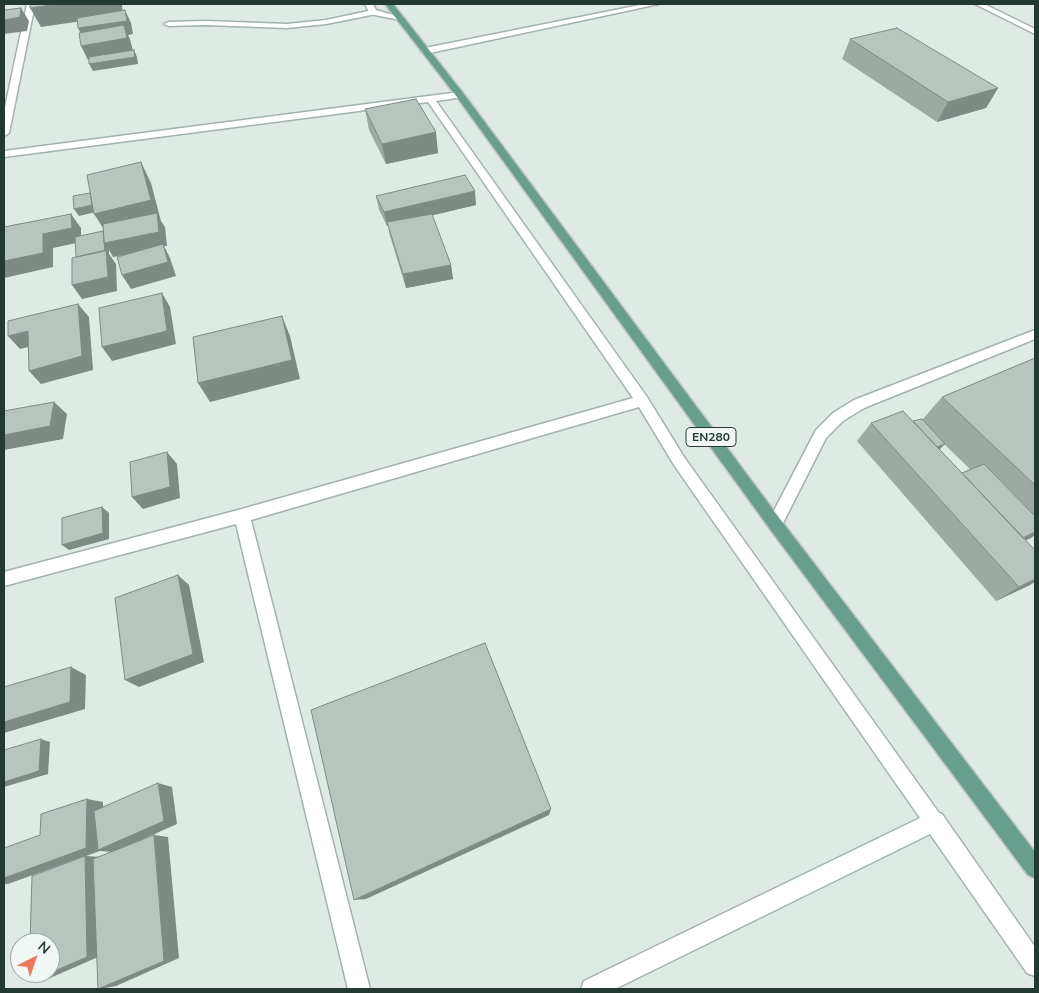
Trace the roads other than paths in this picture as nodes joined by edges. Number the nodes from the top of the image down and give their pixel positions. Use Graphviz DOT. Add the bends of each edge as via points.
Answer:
graph roads {
  1 [pos="31,4"];
  2 [pos="369,4"];
  3 [pos="389,4"];
  4 [pos="655,4"];
  5 [pos="979,4"];
  6 [pos="374,12"];
  7 [pos="400,18"];
  8 [pos="168,24"];
  9 [pos="1035,32"];
  10 [pos="424,51"];
  11 [pos="460,96"];
  12 [pos="431,100"];
  13 [pos="4,133"];
  14 [pos="4,154"];
  15 [pos="1035,334"];
  16 [pos="642,401"];
  17 [pos="242,516"];
  18 [pos="775,524"];
  19 [pos="4,579"];
  20 [pos="935,821"];
  21 [pos="1035,868"];
  22 [pos="1035,965"];
  23 [pos="360,989"];
  24 [pos="592,989"];
  1 -- 13 [label="street"];
  2 -- 6 [label="street"];
  3 -- 7 [label="main road, EN280"];
  4 -- 10 [label="street"];
  5 -- 9 [label="street"];
  6 -- 7 [label="street"];
  6 -- 8 [label="street" via="287,26 206,22"];
  7 -- 10 [label="main road, EN280"];
  10 -- 11 [label="main road, EN280"];
  11 -- 12 [label="street"];
  11 -- 18 [label="main road, EN280"];
  12 -- 14 [label="street"];
  12 -- 16 [label="street"];
  15 -- 18 [label="street" via="859,404 838,417 821,434"];
  16 -- 17 [label="street"];
  16 -- 20 [label="street" via="679,462"];
  17 -- 19 [label="street"];
  17 -- 23 [label="street"];
  18 -- 21 [label="main road, EN280"];
  20 -- 22 [label="street"];
  20 -- 24 [label="street"];
}
